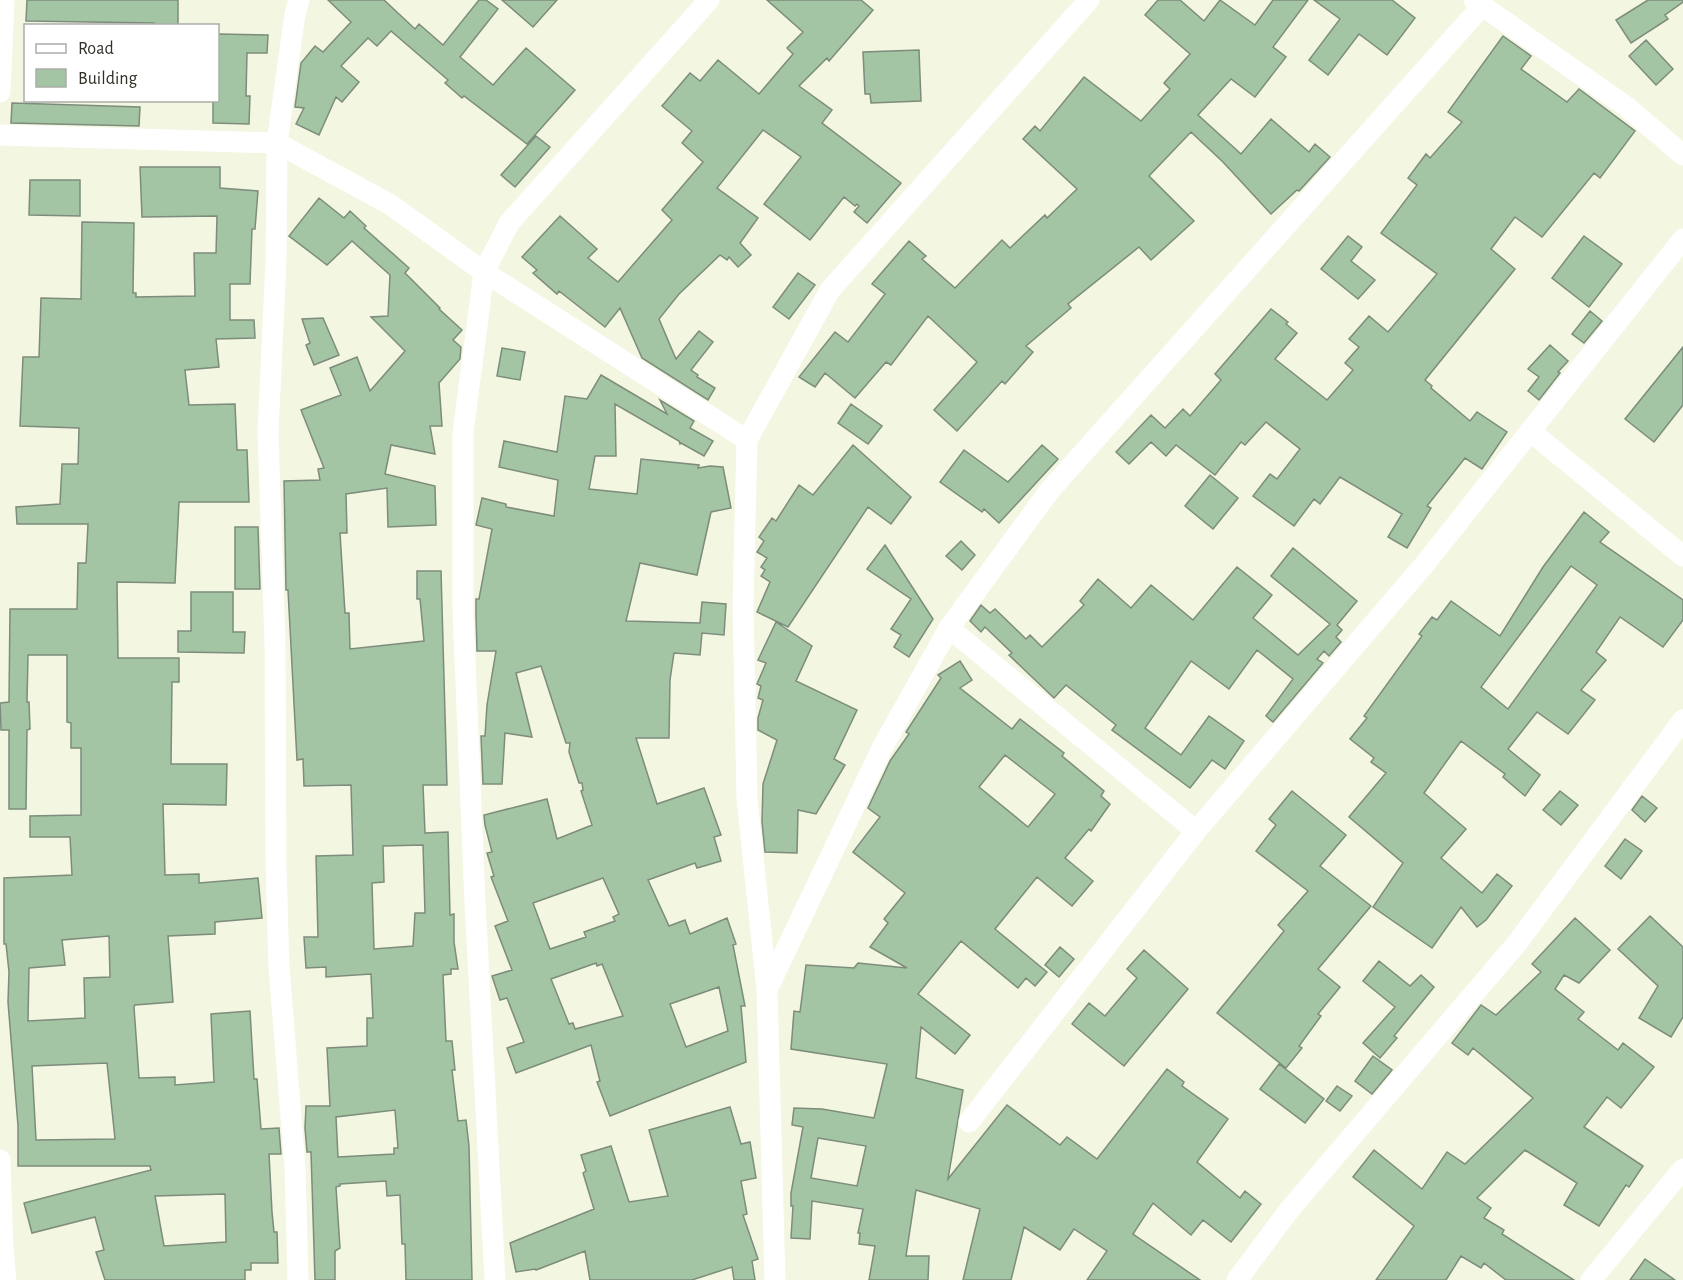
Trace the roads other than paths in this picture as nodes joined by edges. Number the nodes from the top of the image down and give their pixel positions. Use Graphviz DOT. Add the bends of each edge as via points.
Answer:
graph roads {
  1 [pos="4,0"];
  2 [pos="299,0"];
  3 [pos="709,0"];
  4 [pos="1089,0"];
  5 [pos="1478,3"];
  6 [pos="0,92"];
  7 [pos="0,135"];
  8 [pos="277,143"];
  9 [pos="1683,155"];
  10 [pos="1683,239"];
  11 [pos="484,273"];
  12 [pos="1530,431"];
  13 [pos="747,440"];
  14 [pos="1683,556"];
  15 [pos="949,628"];
  16 [pos="1683,720"];
  17 [pos="1196,831"];
  18 [pos="767,990"];
  19 [pos="969,1122"];
  20 [pos="0,1160"];
  21 [pos="1683,1169"];
  22 [pos="1,1219"];
  23 [pos="6,1280"];
  24 [pos="298,1280"];
  25 [pos="495,1280"];
  26 [pos="775,1280"];
  27 [pos="1237,1280"];
  28 [pos="1591,1280"];
  1 -- 6 [label="street"];
  2 -- 8 [label="street"];
  3 -- 11 [label="street" via="509,223"];
  4 -- 13 [label="street" via="830,290"];
  5 -- 9 [label="street" via="1627,107"];
  5 -- 15 [label="street" via="1050,490"];
  7 -- 8 [label="street"];
  8 -- 11 [label="street" via="391,205"];
  8 -- 24 [label="street" via="268,432 275,644 276,867 279,967 295,1167"];
  10 -- 12 [label="street"];
  11 -- 13 [label="street"];
  11 -- 25 [label="street" via="463,433 463,611"];
  12 -- 14 [label="street"];
  12 -- 17 [label="street" via="1424,565"];
  13 -- 18 [label="street" via="743,606 747,799"];
  15 -- 17 [label="street"];
  15 -- 18 [label="street" via="882,748"];
  16 -- 27 [label="street" via="1518,942 1290,1209"];
  17 -- 19 [label="street"];
  18 -- 26 [label="street"];
  20 -- 22 [label="street"];
  21 -- 28 [label="street"];
  22 -- 23 [label="street"];
}
